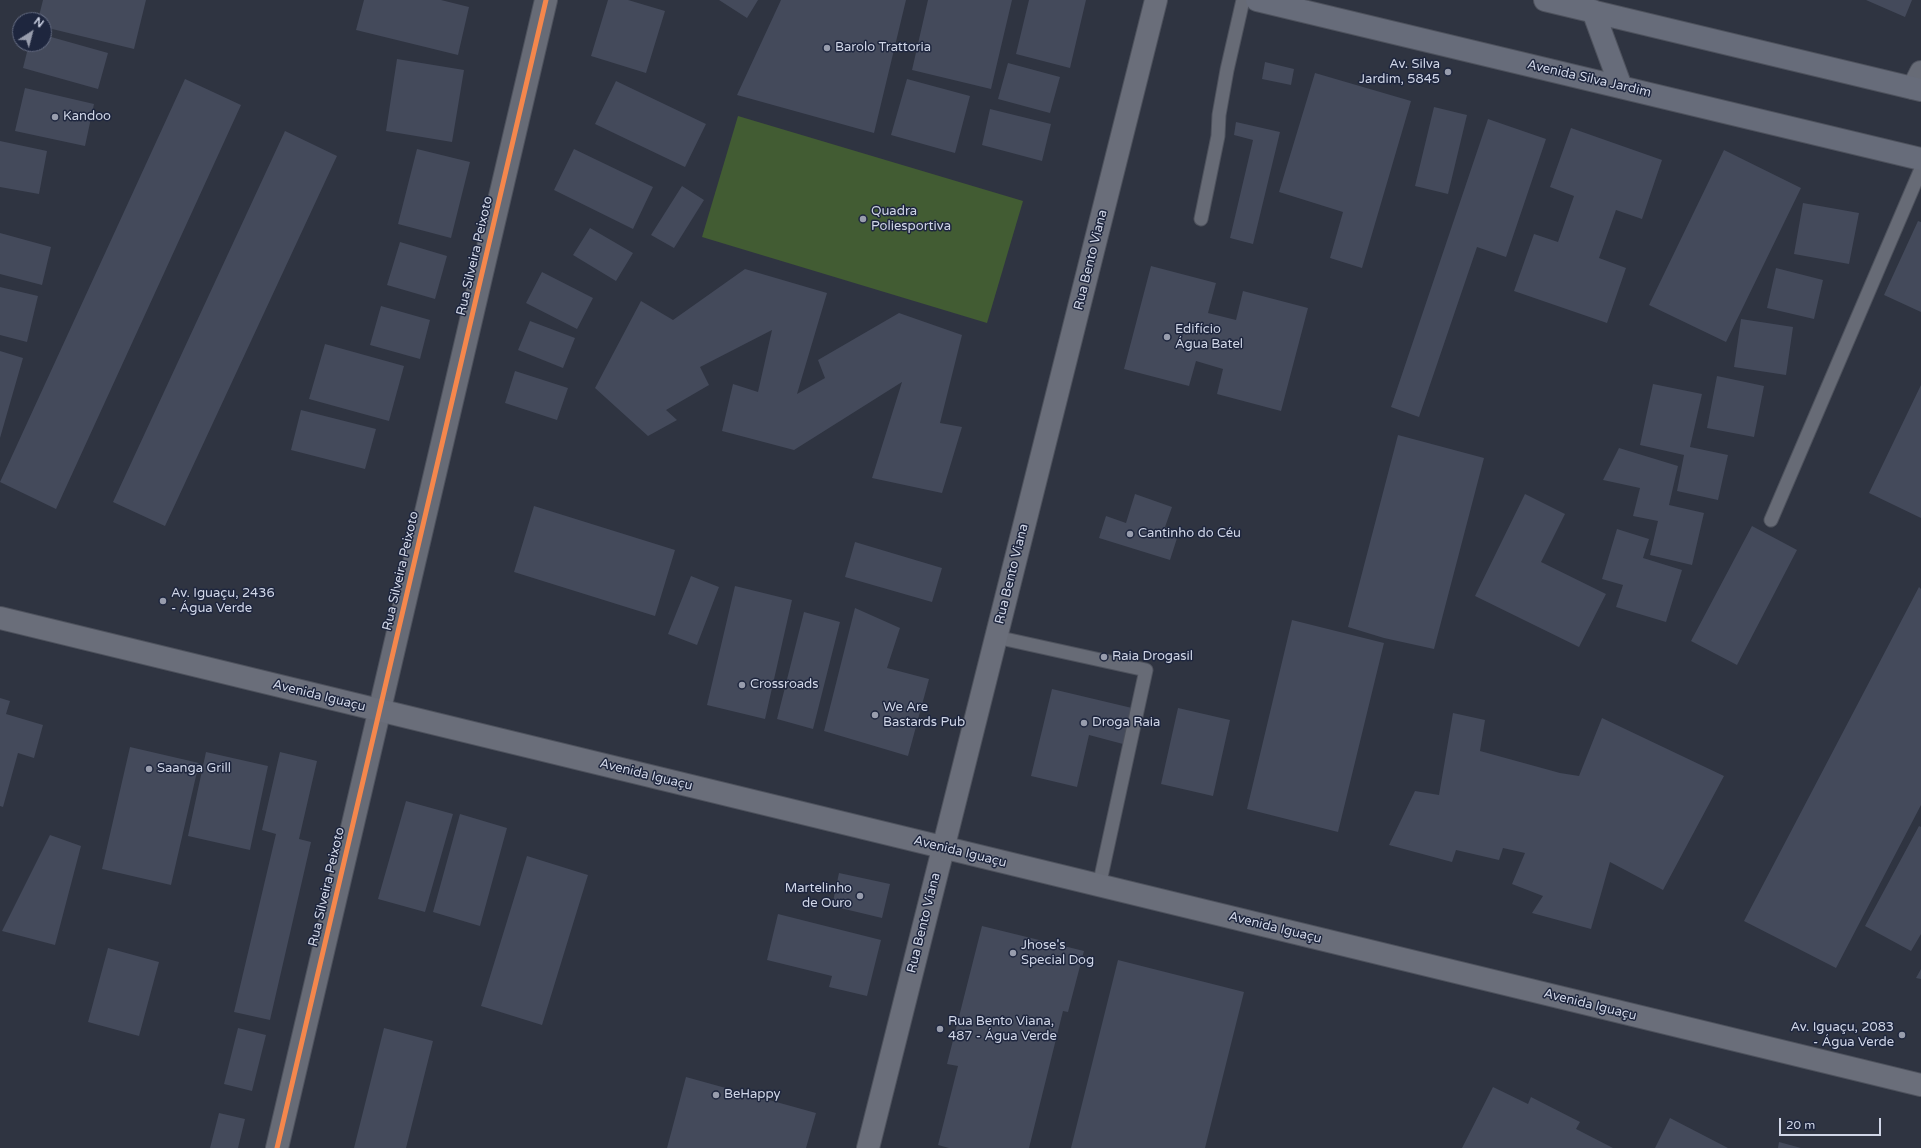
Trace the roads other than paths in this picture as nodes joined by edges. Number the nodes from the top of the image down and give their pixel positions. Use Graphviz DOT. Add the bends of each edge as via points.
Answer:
graph roads {
  1 [pos="546,0"];
  2 [pos="1156,0"];
  3 [pos="1243,0"];
  4 [pos="1257,0"];
  5 [pos="1545,0"];
  6 [pos="1592,11"];
  7 [pos="1918,83"];
  8 [pos="1621,87"];
  9 [pos="1921,159"];
  10 [pos="1921,169"];
  11 [pos="1201,219"];
  12 [pos="1771,520"];
  13 [pos="0,618"];
  14 [pos="996,637"];
  15 [pos="380,710"];
  16 [pos="944,848"];
  17 [pos="1099,886"];
  18 [pos="1921,1085"];
  19 [pos="277,1148"];
  20 [pos="868,1148"];
  1 -- 15 [label="street, Rua Silveira Peixoto"];
  2 -- 14 [label="main road, Rua Bento Viana"];
  3 -- 11 [label="lane" via="1226,76 1218,136"];
  4 -- 8 [label="main road, Avenida Silva Jardim"];
  5 -- 6 [label="main road"];
  6 -- 7 [label="main road"];
  6 -- 8 [label="main road"];
  8 -- 9 [label="main road, Avenida Silva Jardim"];
  10 -- 12 [label="lane"];
  13 -- 15 [label="main road, Avenida Iguaçu"];
  14 -- 16 [label="main road, Rua Bento Viana"];
  14 -- 17 [label="lane" via="1146,670"];
  15 -- 16 [label="main road, Avenida Iguaçu"];
  15 -- 19 [label="street, Rua Silveira Peixoto"];
  16 -- 17 [label="main road, Avenida Iguaçu"];
  16 -- 20 [label="main road, Rua Bento Viana"];
  17 -- 18 [label="main road, Avenida Iguaçu"];
}
